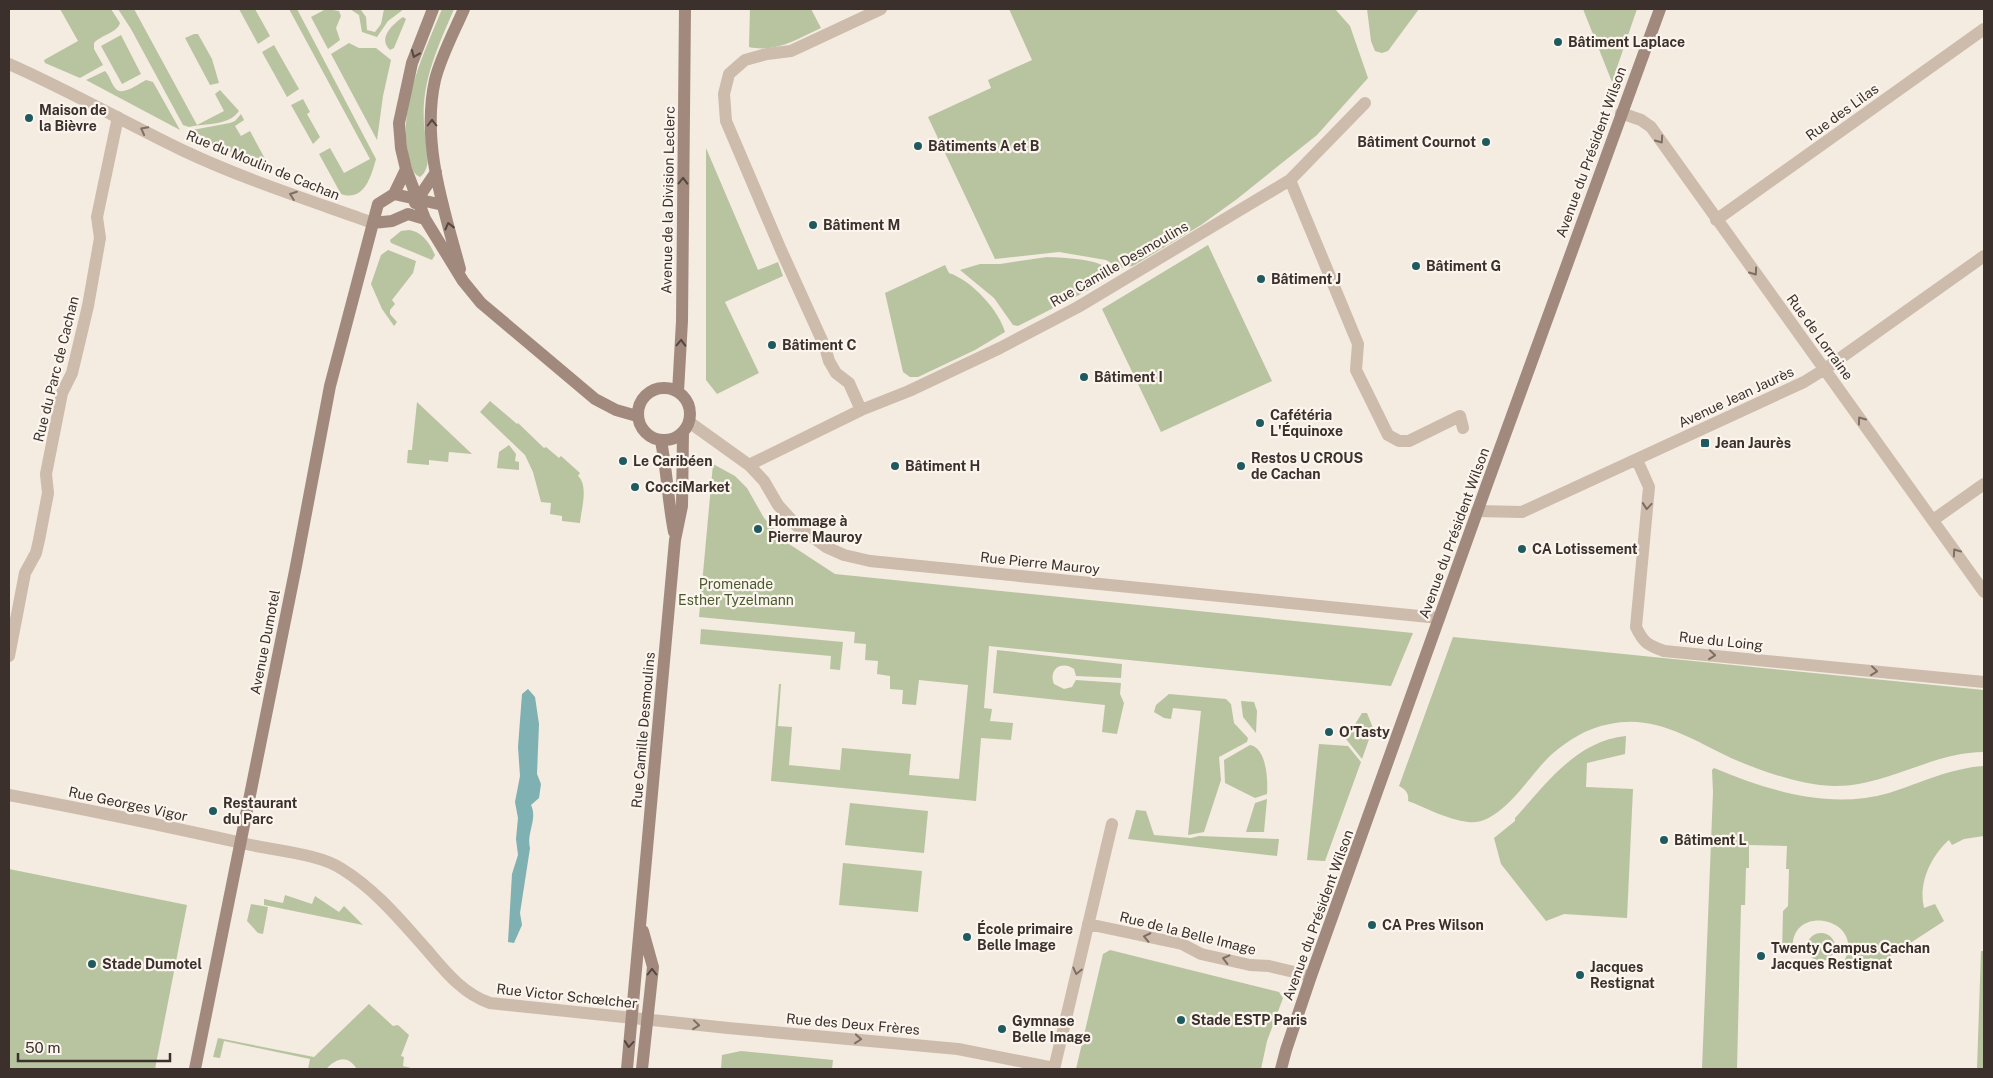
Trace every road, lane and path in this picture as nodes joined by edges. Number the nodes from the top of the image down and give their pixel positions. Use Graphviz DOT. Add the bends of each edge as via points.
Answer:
graph roads {
  1 [pos="433,9"];
  2 [pos="464,9"];
  3 [pos="685,9"];
  4 [pos="881,9"];
  5 [pos="1660,9"];
  6 [pos="1984,29"];
  7 [pos="9,64"];
  8 [pos="1365,103"];
  9 [pos="1621,113"];
  10 [pos="118,117"];
  11 [pos="406,169"];
  12 [pos="436,172"];
  13 [pos="1290,180"];
  14 [pos="394,194"];
  15 [pos="417,199"];
  16 [pos="444,205"];
  17 [pos="408,214"];
  18 [pos="425,219"];
  19 [pos="1716,220"];
  20 [pos="373,223"];
  21 [pos="1984,256"];
  22 [pos="463,281"];
  23 [pos="1826,369"];
  24 [pos="678,392"];
  25 [pos="861,410"];
  26 [pos="637,416"];
  27 [pos="686,427"];
  28 [pos="1463,428"];
  29 [pos="661,440"];
  30 [pos="1637,460"];
  31 [pos="749,464"];
  32 [pos="1984,484"];
  33 [pos="1477,511"];
  34 [pos="1933,520"];
  35 [pos="675,540"];
  36 [pos="1984,592"];
  37 [pos="1439,618"];
  38 [pos="9,656"];
  39 [pos="1984,682"];
  40 [pos="9,795"];
  41 [pos="1112,824"];
  42 [pos="241,842"];
  43 [pos="641,923"];
  44 [pos="1088,924"];
  45 [pos="1311,976"];
  46 [pos="631,1018"];
  47 [pos="648,1020"];
  48 [pos="1054,1068"];
  49 [pos="196,1069"];
  50 [pos="627,1069"];
  51 [pos="642,1069"];
  52 [pos="1281,1069"];
  1 -- 11 [label="main road, one-way" via="412,63 399,123"];
  12 -- 2 [label="main road, one-way" via="432,99 444,53"];
  24 -- 3 [label="main road, Avenue de la Division Leclerc, one-way" via="682,320"];
  4 -- 25 [label="street" via="791,51 745,60 729,74 724,94 726,121 829,361 836,373 849,383"];
  5 -- 9 [label="main road, Avenue du Président Wilson"];
  6 -- 19 [label="street, Rue des Lilas"];
  7 -- 10 [label="street, Rue du Moulin de Cachan"];
  8 -- 13 [label="street, Rue Camille Desmoulins"];
  9 -- 19 [label="street, Rue de Lorraine, one-way" via="1651,127"];
  9 -- 33 [label="main road, Avenue du Président Wilson"];
  20 -- 10 [label="street, Rue du Moulin de Cachan, one-way" via="248,178 182,150"];
  10 -- 38 [label="street, Rue du Parc de Cachan" via="98,217 100,238 88,306 72,373 62,393 46,474 48,493 39,540 25,573"];
  11 -- 14 [label="main road, Avenue Dumotel"];
  11 -- 15 [label="main road"];
  12 -- 15 [label="main road"];
  12 -- 16 [label="main road"];
  13 -- 25 [label="street, Rue Camille Desmoulins" via="1078,307 909,391"];
  13 -- 28 [label="street" via="1358,344 1356,370 1388,435 1399,441 1409,441 1460,416"];
  14 -- 15 [label="main road"];
  14 -- 20 [label="main road, Avenue Dumotel" via="378,204"];
  15 -- 16 [label="main road"];
  15 -- 17 [label="main road"];
  15 -- 18 [label="main road"];
  22 -- 16 [label="main road, one-way"];
  17 -- 18 [label="main road"];
  17 -- 20 [label="main road" via="392,221"];
  18 -- 22 [label="main road"];
  19 -- 23 [label="street, Rue de Lorraine, one-way"];
  20 -- 42 [label="main road, Avenue Dumotel" via="330,386"];
  21 -- 23 [label="street, Avenue Jean Jaurès"];
  22 -- 26 [label="main road" via="481,303 595,399"];
  23 -- 30 [label="street, Avenue Jean Jaurès"];
  34 -- 23 [label="street, Rue de Lorraine, one-way"];
  24 -- 26 [label="main road" via="667,388 650,391 643,397"];
  24 -- 27 [label="main road" via="688,402 690,410"];
  25 -- 31 [label="street, Rue Camille Desmoulins"];
  26 -- 29 [label="main road" via="641,428"];
  27 -- 29 [label="main road" via="671,440"];
  27 -- 31 [label="street, Rue Pierre Mauroy"];
  27 -- 35 [label="main road, Rue Camille Desmoulins" via="682,506"];
  29 -- 35 [label="main road, Rue Camille Desmoulins"];
  30 -- 33 [label="street, Avenue Jean Jaurès" via="1522,512"];
  30 -- 39 [label="street, Rue du Loing, one-way" via="1649,487 1636,627 1642,640 1651,646 1664,650"];
  31 -- 37 [label="street, Rue Pierre Mauroy" via="778,505 798,526 826,547 870,561"];
  32 -- 34 [label="street"];
  33 -- 37 [label="main road, Avenue du Président Wilson"];
  36 -- 34 [label="street, Rue de Lorraine, one-way"];
  35 -- 43 [label="main road, Rue Camille Desmoulins"];
  37 -- 45 [label="main road, Avenue du Président Wilson"];
  40 -- 42 [label="street, Rue Georges Vigor"];
  41 -- 44 [label="street"];
  42 -- 46 [label="street, Rue Victor Schœlcher" via="315,858 342,869 380,898 456,983 480,1000 498,1005"];
  42 -- 49 [label="main road, Avenue Dumotel"];
  43 -- 46 [label="main road, Rue Camille Desmoulins"];
  47 -- 43 [label="main road, Rue Camille Desmoulins, one-way" via="653,967"];
  45 -- 44 [label="street, Rue de la Belle Image, one-way" via="1201,954 1182,944"];
  44 -- 48 [label="street, one-way"];
  45 -- 52 [label="main road, Avenue du Président Wilson"];
  46 -- 47 [label="street, Rue Victor Schœlcher"];
  46 -- 50 [label="main road, Rue Camille Desmoulins, one-way"];
  47 -- 48 [label="street, Rue des Deux Frères, one-way" via="950,1048"];
  47 -- 51 [label="main road, Rue Camille Desmoulins"];
}
